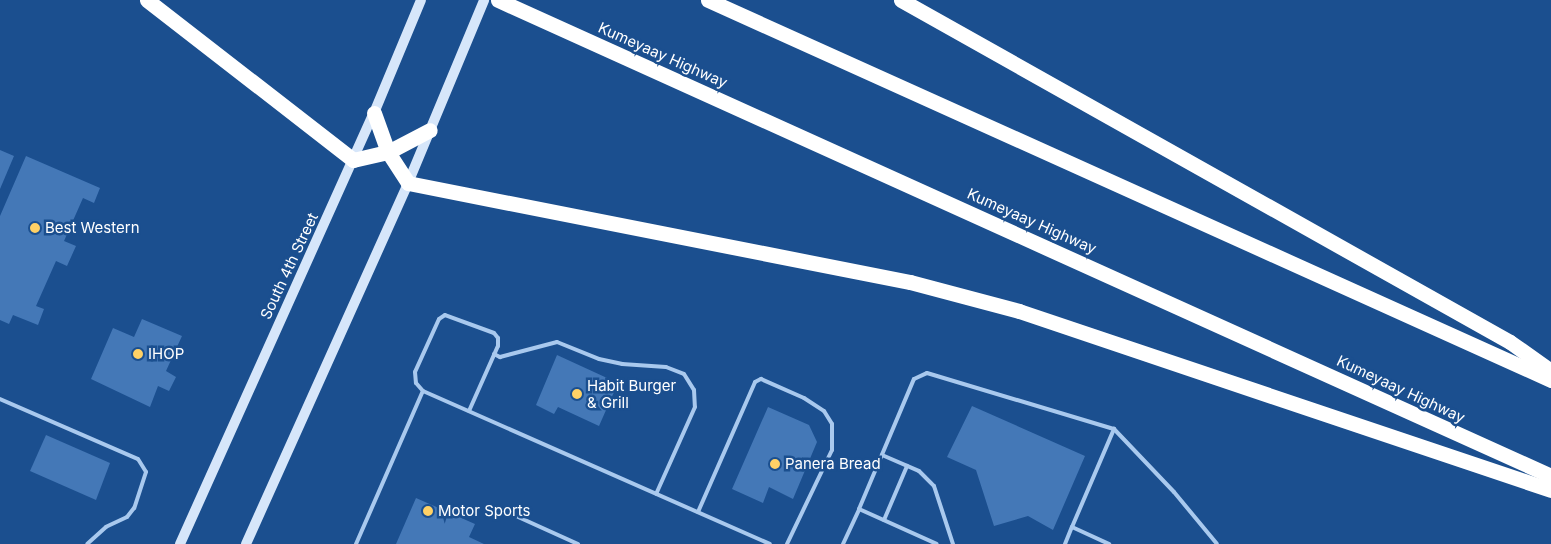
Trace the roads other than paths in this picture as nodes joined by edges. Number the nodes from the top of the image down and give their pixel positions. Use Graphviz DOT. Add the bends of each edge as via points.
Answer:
graph roads {
  1 [pos="147,0"];
  2 [pos="421,0"];
  3 [pos="484,0"];
  4 [pos="498,0"];
  5 [pos="708,0"];
  6 [pos="901,0"];
  7 [pos="374,113"];
  8 [pos="430,130"];
  9 [pos="388,152"];
  10 [pos="353,160"];
  11 [pos="408,184"];
  12 [pos="494,354"];
  13 [pos="1551,371"];
  14 [pos="1551,380"];
  15 [pos="424,391"];
  16 [pos="0,398"];
  17 [pos="469,411"];
  18 [pos="1114,429"];
  19 [pos="882,455"];
  20 [pos="907,466"];
  21 [pos="1551,476"];
  22 [pos="1551,490"];
  23 [pos="656,494"];
  24 [pos="496,507"];
  25 [pos="859,509"];
  26 [pos="698,512"];
  27 [pos="884,520"];
  28 [pos="1072,527"];
  29 [pos="87,544"];
  30 [pos="180,544"];
  31 [pos="246,544"];
  32 [pos="356,544"];
  33 [pos="578,544"];
  34 [pos="770,544"];
  35 [pos="787,544"];
  36 [pos="843,544"];
  37 [pos="937,544"];
  38 [pos="952,544"];
  39 [pos="1065,544"];
  40 [pos="1109,544"];
  41 [pos="1216,544"];
  1 -- 10 [label="highway"];
  2 -- 7 [label="main road, South 4th Street"];
  3 -- 8 [label="main road"];
  4 -- 21 [label="highway, Kumeyaay Highway"];
  5 -- 14 [label="highway"];
  6 -- 13 [label="highway" via="1502,337"];
  7 -- 9 [label="highway"];
  7 -- 10 [label="main road, South 4th Street"];
  8 -- 9 [label="highway"];
  8 -- 11 [label="main road"];
  9 -- 10 [label="highway"];
  9 -- 11 [label="highway"];
  10 -- 30 [label="main road, South 4th Street"];
  11 -- 22 [label="highway" via="928,286 1019,311"];
  11 -- 31 [label="main road"];
  12 -- 15 [label="lane" via="498,338 494,333 445,315 439,319 416,372 416,383"];
  12 -- 17 [label="lane"];
  12 -- 23 [label="lane" via="500,357 557,342 606,361 666,367 684,374 694,390 695,407"];
  15 -- 17 [label="lane"];
  15 -- 32 [label="lane"];
  16 -- 29 [label="lane" via="138,458 146,472 134,508 127,517 106,527"];
  17 -- 23 [label="lane"];
  18 -- 19 [label="lane" via="927,372 914,379"];
  18 -- 28 [label="lane"];
  18 -- 41 [label="lane" via="1174,492"];
  19 -- 20 [label="lane"];
  19 -- 25 [label="lane"];
  20 -- 27 [label="lane"];
  20 -- 38 [label="lane" via="925,475 934,486"];
  23 -- 26 [label="lane"];
  24 -- 33 [label="lane"];
  25 -- 27 [label="lane"];
  25 -- 36 [label="lane"];
  26 -- 34 [label="lane"];
  26 -- 35 [label="lane" via="757,379 804,398 824,411 832,424 832,450"];
  27 -- 37 [label="lane"];
  28 -- 39 [label="lane"];
  28 -- 40 [label="lane"];
}
